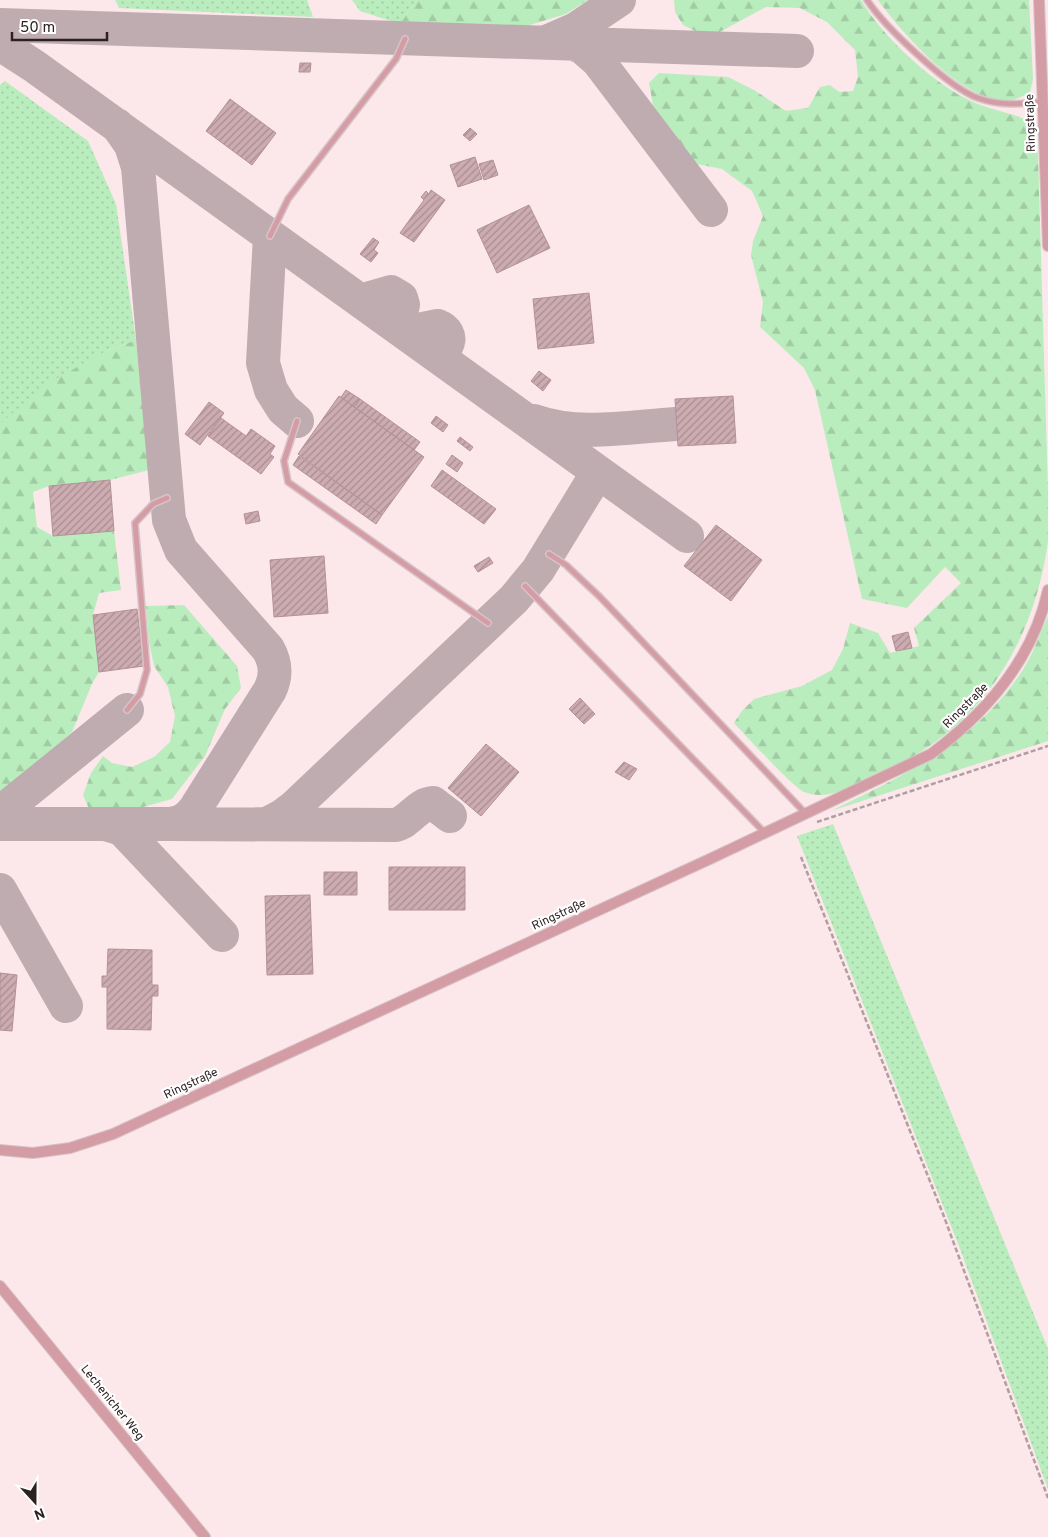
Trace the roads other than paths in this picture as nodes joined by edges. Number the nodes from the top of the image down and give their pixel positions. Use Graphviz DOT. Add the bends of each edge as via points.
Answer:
graph roads {
  1 [pos="867,0"];
  2 [pos="1038,0"];
  3 [pos="405,39"];
  4 [pos="1042,102"];
  5 [pos="1047,206"];
  6 [pos="270,236"];
  7 [pos="1048,246"];
  8 [pos="296,421"];
  9 [pos="167,498"];
  10 [pos="549,554"];
  11 [pos="525,586"];
  12 [pos="1048,590"];
  13 [pos="488,623"];
  14 [pos="127,710"];
  15 [pos="806,814"];
  16 [pos="766,833"];
  17 [pos="0,1150"];
  18 [pos="0,1286"];
  19 [pos="205,1537"];
  1 -- 4 [label="lane" via="876,15 947,80 976,98 1006,105"];
  2 -- 4 [label="street, Ringstraße"];
  3 -- 6 [label="lane" via="396,59 288,199"];
  4 -- 5 [label="street, Ringstraße"];
  5 -- 7 [label="street, Ringstraße"];
  8 -- 13 [label="lane" via="284,462 288,482"];
  9 -- 14 [label="lane" via="153,504 135,523 147,670 140,694"];
  10 -- 15 [label="lane" via="566,565 600,597"];
  11 -- 16 [label="lane"];
  12 -- 15 [label="street, Ringstraße" via="1032,639 1010,677 962,731 931,754"];
  15 -- 16 [label="street, Ringstraße"];
  16 -- 17 [label="street, Ringstraße" via="113,1134 70,1148 42,1152"];
  18 -- 19 [label="street, Lechenicher Weg"];
}
